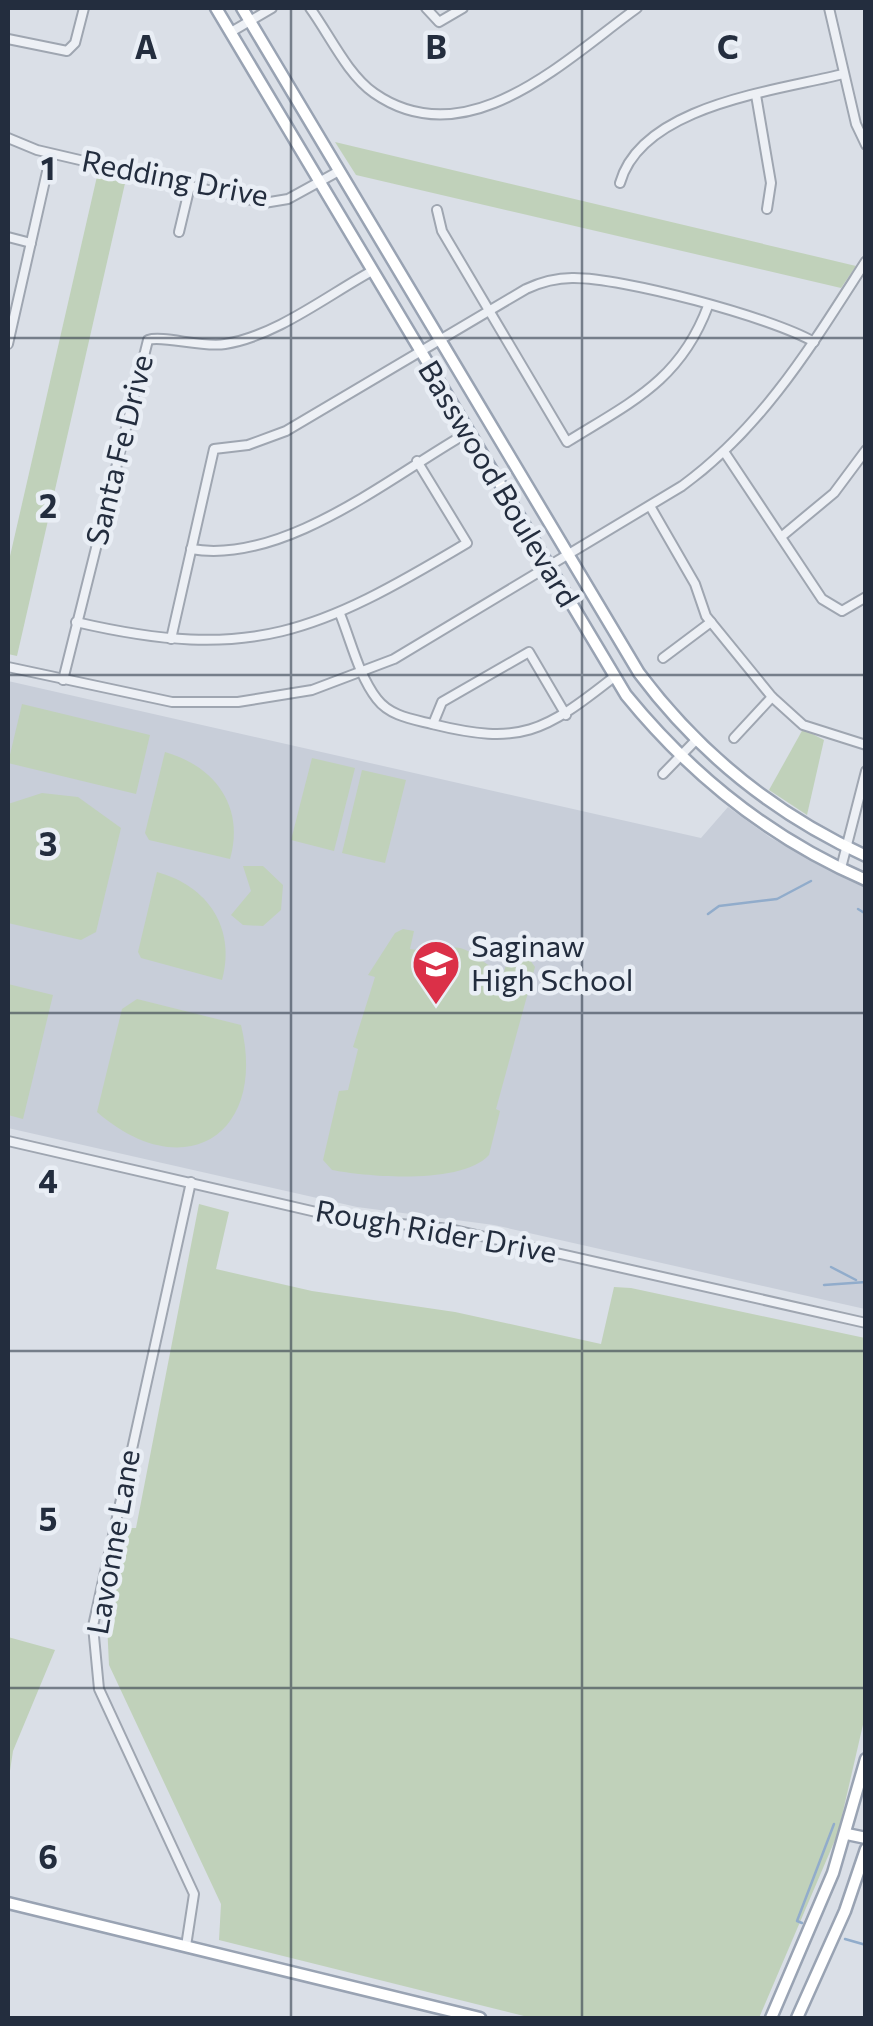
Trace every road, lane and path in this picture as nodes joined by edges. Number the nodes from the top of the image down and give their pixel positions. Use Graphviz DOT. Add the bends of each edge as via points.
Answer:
graph roads {
  1 [pos="84,8"];
  2 [pos="216,8"];
  3 [pos="242,8"];
  4 [pos="272,8"];
  5 [pos="310,8"];
  6 [pos="426,8"];
  7 [pos="463,8"];
  8 [pos="636,8"];
  9 [pos="829,8"];
  10 [pos="250,21"];
  11 [pos="231,32"];
  12 [pos="8,39"];
  13 [pos="843,74"];
  14 [pos="756,96"];
  15 [pos="8,138"];
  16 [pos="866,145"];
  17 [pos="51,154"];
  18 [pos="339,171"];
  19 [pos="319,182"];
  20 [pos="620,183"];
  21 [pos="190,186"];
  22 [pos="767,209"];
  23 [pos="437,210"];
  24 [pos="179,232"];
  25 [pos="8,236"];
  26 [pos="31,243"];
  27 [pos="866,261"];
  28 [pos="372,271"];
  29 [pos="708,306"];
  30 [pos="490,311"];
  31 [pos="440,340"];
  32 [pos="814,342"];
  33 [pos="8,344"];
  34 [pos="420,352"];
  35 [pos="467,433"];
  36 [pos="866,450"];
  37 [pos="725,453"];
  38 [pos="417,461"];
  39 [pos="650,506"];
  40 [pos="780,537"];
  41 [pos="191,549"];
  42 [pos="566,556"];
  43 [pos="548,567"];
  44 [pos="866,596"];
  45 [pos="340,614"];
  46 [pos="76,622"];
  47 [pos="710,622"];
  48 [pos="171,639"];
  49 [pos="663,658"];
  50 [pos="8,667"];
  51 [pos="363,673"];
  52 [pos="614,677"];
  53 [pos="62,680"];
  54 [pos="772,697"];
  55 [pos="566,715"];
  56 [pos="432,724"];
  57 [pos="734,738"];
  58 [pos="696,740"];
  59 [pos="866,746"];
  60 [pos="680,756"];
  61 [pos="866,771"];
  62 [pos="663,774"];
  63 [pos="848,848"];
  64 [pos="866,856"];
  65 [pos="841,868"];
  66 [pos="866,880"];
  67 [pos="8,1141"];
  68 [pos="191,1182"];
  69 [pos="866,1323"];
  70 [pos="866,1759"];
  71 [pos="860,1811"];
  72 [pos="846,1834"];
  73 [pos="866,1838"];
  74 [pos="866,1849"];
  75 [pos="8,1903"];
  76 [pos="186,1946"];
  77 [pos="799,2016"];
  78 [pos="480,2018"];
  79 [pos="771,2018"];
  1 -- 12 [label="street" via="70,49"];
  2 -- 11 [label="main road, Basswood Boulevard"];
  3 -- 10 [label="main road, Basswood Boulevard"];
  4 -- 10 [label="street"];
  5 -- 8 [label="street" via="373,92 411,111 460,115 515,96"];
  6 -- 7 [label="street" via="439,22"];
  9 -- 13 [label="street"];
  10 -- 11 [label="street"];
  10 -- 18 [label="main road, Basswood Boulevard"];
  11 -- 19 [label="main road, Basswood Boulevard"];
  13 -- 14 [label="street"];
  13 -- 16 [label="street"];
  14 -- 20 [label="street" via="710,106 658,134 630,157"];
  14 -- 22 [label="street" via="771,182"];
  15 -- 17 [label="street, Redding Drive"];
  17 -- 21 [label="street, Redding Drive"];
  17 -- 26 [label="street"];
  18 -- 19 [label="street, Redding Drive"];
  18 -- 31 [label="main road, Basswood Boulevard"];
  19 -- 21 [label="street, Redding Drive" via="270,203"];
  19 -- 28 [label="main road, Basswood Boulevard"];
  21 -- 24 [label="street"];
  23 -- 30 [label="street" via="442,232"];
  25 -- 26 [label="street"];
  26 -- 33 [label="street"];
  27 -- 32 [label="street"];
  28 -- 34 [label="main road, Basswood Boulevard"];
  28 -- 46 [label="street, Santa Fe Drive" via="247,338 190,346 148,340"];
  29 -- 30 [label="street" via="574,278 534,285"];
  29 -- 30 [label="street" via="667,376 568,442"];
  29 -- 32 [label="street" via="777,323"];
  30 -- 31 [label="street"];
  31 -- 34 [label="street"];
  31 -- 42 [label="main road, Basswood Boulevard"];
  32 -- 37 [label="street"];
  34 -- 35 [label="main road, Basswood Boulevard"];
  34 -- 41 [label="street" via="286,431 214,450"];
  35 -- 38 [label="street"];
  35 -- 43 [label="main road, Basswood Boulevard"];
  36 -- 40 [label="street" via="834,493"];
  37 -- 39 [label="street"];
  37 -- 40 [label="street"];
  38 -- 41 [label="street" via="283,537 240,549"];
  38 -- 45 [label="street" via="466,542"];
  39 -- 42 [label="street"];
  39 -- 47 [label="street" via="696,584"];
  40 -- 44 [label="street" via="834,609"];
  41 -- 48 [label="street"];
  42 -- 43 [label="street"];
  42 -- 58 [label="main road, Basswood Boulevard" via="639,673"];
  43 -- 51 [label="street"];
  43 -- 52 [label="main road, Basswood Boulevard"];
  45 -- 48 [label="street" via="266,636"];
  45 -- 51 [label="street"];
  46 -- 48 [label="street"];
  46 -- 53 [label="street, Santa Fe Drive"];
  47 -- 49 [label="street"];
  47 -- 54 [label="street"];
  50 -- 53 [label="street"];
  51 -- 53 [label="street" via="284,696 204,704 144,699"];
  51 -- 56 [label="street" via="388,710"];
  52 -- 55 [label="street"];
  52 -- 60 [label="main road, Basswood Boulevard"];
  54 -- 57 [label="street"];
  54 -- 59 [label="street" via="803,724"];
  55 -- 56 [label="street" via="538,731 506,737"];
  55 -- 56 [label="street" via="529,652 442,702"];
  58 -- 60 [label="street"];
  58 -- 63 [label="main road, Basswood Boulevard" via="770,803"];
  60 -- 62 [label="street"];
  60 -- 65 [label="main road, Basswood Boulevard" via="755,819"];
  61 -- 63 [label="street"];
  63 -- 64 [label="main road, Basswood Boulevard"];
  63 -- 65 [label="street"];
  65 -- 66 [label="main road, Basswood Boulevard"];
  67 -- 68 [label="street, Rough Rider Drive"];
  68 -- 69 [label="street, Rough Rider Drive" via="342,1218 450,1229"];
  68 -- 76 [label="street, Lavonne Lane" via="94,1626 99,1688 194,1894"];
  70 -- 71 [label="main road"];
  71 -- 72 [label="main road"];
  72 -- 73 [label="main road"];
  72 -- 79 [label="main road"];
  74 -- 77 [label="main road"];
  75 -- 76 [label="main road"];
  76 -- 78 [label="main road"];
}
